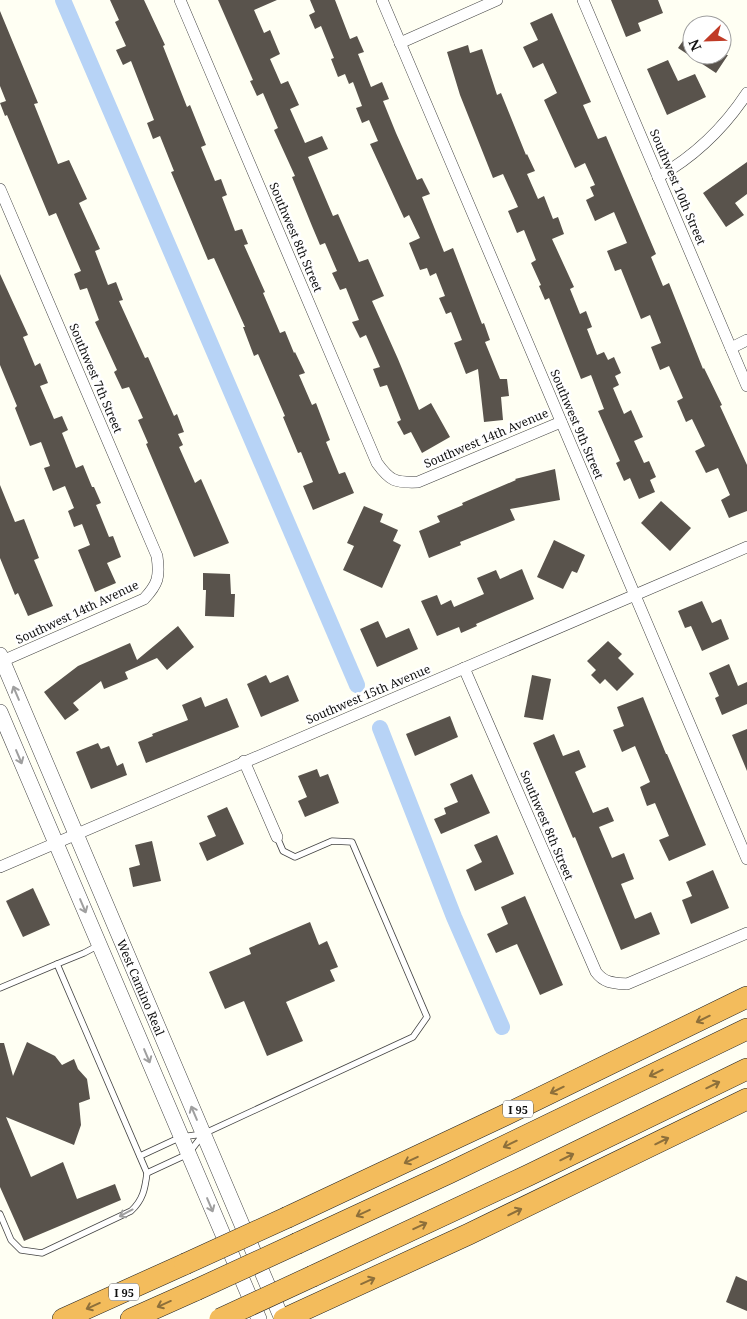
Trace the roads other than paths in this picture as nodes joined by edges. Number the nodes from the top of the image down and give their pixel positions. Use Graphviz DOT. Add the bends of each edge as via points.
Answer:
graph roads {
  1 [pos="180,0"];
  2 [pos="382,0"];
  3 [pos="497,0"];
  4 [pos="583,0"];
  5 [pos="400,43"];
  6 [pos="747,93"];
  7 [pos="658,177"];
  8 [pos="0,189"];
  9 [pos="747,340"];
  10 [pos="731,348"];
  11 [pos="747,386"];
  12 [pos="561,422"];
  13 [pos="393,479"];
  14 [pos="747,547"];
  15 [pos="157,579"];
  16 [pos="635,595"];
  17 [pos="1,659"];
  18 [pos="464,668"];
  19 [pos="0,712"];
  20 [pos="244,761"];
  21 [pos="76,835"];
  22 [pos="277,837"];
  23 [pos="56,844"];
  24 [pos="747,859"];
  25 [pos="0,867"];
  26 [pos="747,933"];
  27 [pos="99,944"];
  28 [pos="57,964"];
  29 [pos="0,988"];
  30 [pos="747,997"];
  31 [pos="747,1029"];
  32 [pos="747,1069"];
  33 [pos="747,1099"];
  34 [pos="203,1134"];
  35 [pos="181,1136"];
  36 [pos="188,1154"];
  37 [pos="140,1156"];
  38 [pos="147,1173"];
  39 [pos="0,1214"];
  40 [pos="63,1319"];
  41 [pos="131,1319"];
  42 [pos="220,1319"];
  43 [pos="259,1319"];
  44 [pos="283,1319"];
  1 -- 13 [label="street, Southwest 8th Street" via="377,463"];
  2 -- 5 [label="street, Southwest 9th Street"];
  3 -- 5 [label="street"];
  4 -- 7 [label="street, Southwest 10th Street"];
  5 -- 12 [label="street, Southwest 9th Street"];
  6 -- 7 [label="street" via="716,134"];
  7 -- 10 [label="street, Southwest 10th Street"];
  8 -- 15 [label="street, Southwest 7th Street" via="157,556"];
  9 -- 10 [label="street"];
  10 -- 11 [label="street, Southwest 10th Street"];
  12 -- 13 [label="street, Southwest 14th Avenue" via="418,482 401,483"];
  12 -- 16 [label="street, Southwest 9th Street"];
  14 -- 16 [label="street, Southwest 15th Avenue"];
  15 -- 17 [label="street, Southwest 14th Avenue" via="155,587 144,599"];
  16 -- 18 [label="street, Southwest 15th Avenue"];
  16 -- 24 [label="street, Southwest 9th Street"];
  21 -- 17 [label="street, West Camino Real, one-way"];
  18 -- 20 [label="street, Southwest 15th Avenue"];
  18 -- 26 [label="street, Southwest 8th Street" via="602,980 626,984"];
  19 -- 23 [label="street, West Camino Real, one-way"];
  20 -- 21 [label="street, Southwest 15th Avenue"];
  20 -- 22 [label="street"];
  21 -- 23 [label="street, Southwest 15th Avenue"];
  34 -- 21 [label="street, West Camino Real, one-way"];
  22 -- 34 [label="lane" via="283,851 295,857 332,841 352,842 427,1017 413,1037"];
  23 -- 25 [label="street, Southwest 15th Avenue"];
  23 -- 27 [label="street, West Camino Real, one-way"];
  27 -- 28 [label="lane"];
  27 -- 35 [label="street, West Camino Real, one-way"];
  28 -- 29 [label="lane"];
  28 -- 37 [label="lane"];
  30 -- 40 [label="highway, I 95, one-way, bridge" via="505,1115"];
  31 -- 41 [label="highway, one-way, bridge" via="457,1169"];
  42 -- 32 [label="highway, one-way, bridge"];
  44 -- 33 [label="highway, one-way" via="470,1234"];
  34 -- 35 [label="lane"];
  34 -- 36 [label="lane"];
  34 -- 44 [label="street, West Camino Real"];
  35 -- 36 [label="street, West Camino Real"];
  35 -- 37 [label="lane"];
  36 -- 38 [label="lane"];
  36 -- 43 [label="street, West Camino Real, one-way"];
  37 -- 38 [label="lane"];
  38 -- 39 [label="lane, one-way" via="145,1191 139,1204 131,1211 42,1253 21,1250 11,1240"];
}
